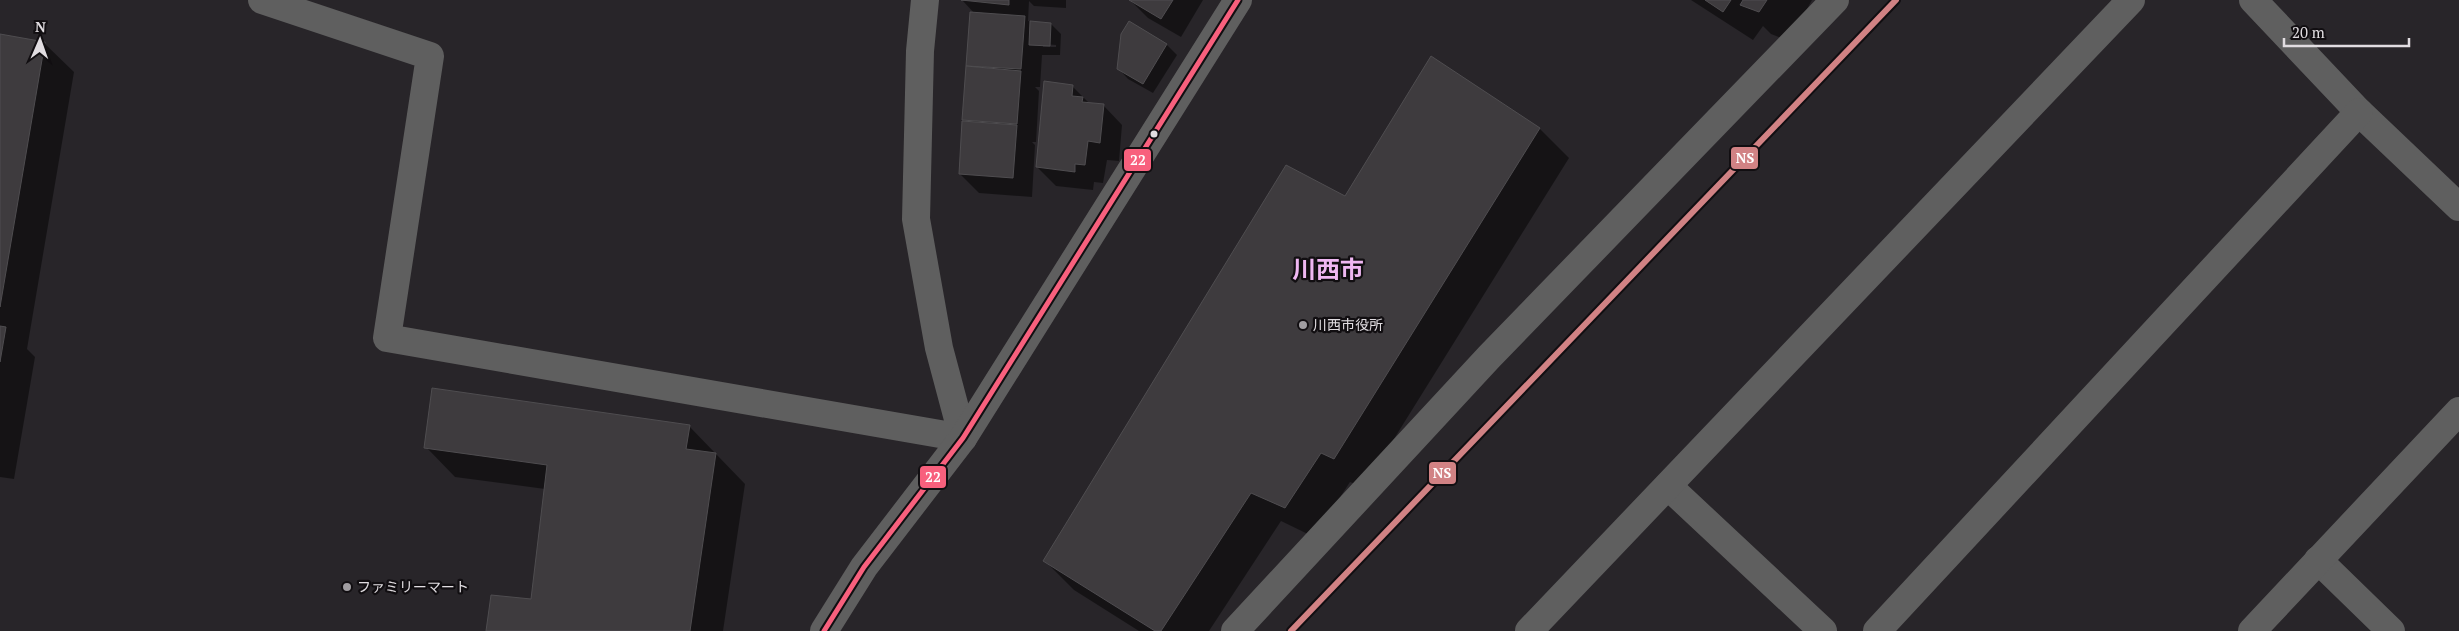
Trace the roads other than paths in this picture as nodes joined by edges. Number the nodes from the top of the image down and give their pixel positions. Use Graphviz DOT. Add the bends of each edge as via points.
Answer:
graph roads {
  1 [pos="262,0"];
  2 [pos="925,0"];
  3 [pos="1238,0"];
  4 [pos="1835,0"];
  5 [pos="2131,0"];
  6 [pos="2253,0"];
  7 [pos="2359,112"];
  8 [pos="2459,207"];
  9 [pos="2459,411"];
  10 [pos="963,438"];
  11 [pos="1668,486"];
  12 [pos="2318,560"];
  13 [pos="824,631"];
  14 [pos="1235,631"];
  15 [pos="1529,631"];
  16 [pos="1823,631"];
  17 [pos="1877,631"];
  18 [pos="2252,631"];
  19 [pos="2391,631"];
  1 -- 10 [label="street" via="430,56 387,338"];
  2 -- 10 [label="street" via="920,51 916,219 939,348"];
  3 -- 10 [label="street"];
  4 -- 14 [label="street" via="1489,357"];
  5 -- 11 [label="street"];
  6 -- 7 [label="street"];
  7 -- 8 [label="street"];
  7 -- 17 [label="street"];
  9 -- 12 [label="street"];
  10 -- 13 [label="street" via="864,567"];
  11 -- 15 [label="street"];
  11 -- 16 [label="street"];
  12 -- 18 [label="street"];
  12 -- 19 [label="street"];
}
